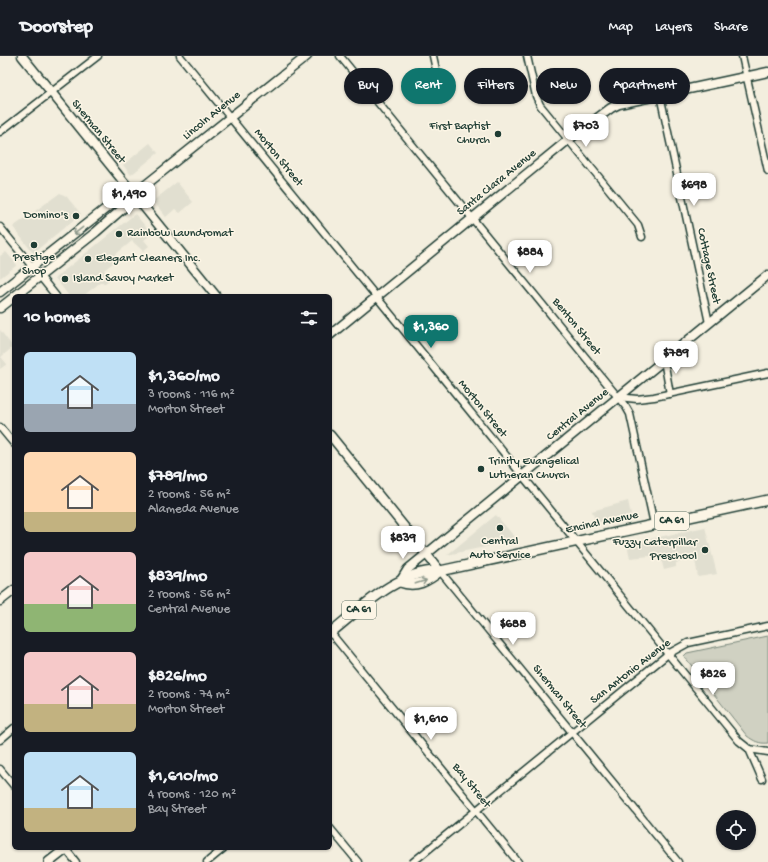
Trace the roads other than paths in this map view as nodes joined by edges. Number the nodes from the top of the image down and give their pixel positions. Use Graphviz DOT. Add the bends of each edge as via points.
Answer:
graph roads {
  1 [pos="22,56"];
  2 [pos="98,56"];
  3 [pos="180,56"];
  4 [pos="306,56"];
  5 [pos="340,56"];
  6 [pos="433,56"];
  7 [pos="527,56"];
  8 [pos="742,56"];
  9 [pos="436,68"];
  10 [pos="768,72"];
  11 [pos="748,76"];
  12 [pos="690,89"];
  13 [pos="50,93"];
  14 [pos="626,104"];
  15 [pos="662,104"];
  16 [pos="230,117"];
  17 [pos="0,132"];
  18 [pos="568,140"];
  19 [pos="768,170"];
  20 [pos="133,194"];
  21 [pos="472,218"];
  22 [pos="0,227"];
  23 [pos="642,237"];
  24 [pos="32,266"];
  25 [pos="768,275"];
  26 [pos="40,276"];
  27 [pos="0,292"];
  28 [pos="19,294"];
  29 [pos="54,294"];
  30 [pos="214,294"];
  31 [pos="377,297"];
  32 [pos="12,299"];
  33 [pos="0,308"];
  34 [pos="709,323"];
  35 [pos="332,333"];
  36 [pos="664,360"];
  37 [pos="768,373"];
  38 [pos="670,394"];
  39 [pos="618,397"];
  40 [pos="0,426"];
  41 [pos="332,437"];
  42 [pos="12,441"];
  43 [pos="522,476"];
  44 [pos="768,500"];
  45 [pos="654,524"];
  46 [pos="576,541"];
  47 [pos="426,554"];
  48 [pos="440,571"];
  49 [pos="400,582"];
  50 [pos="12,592"];
  51 [pos="0,601"];
  52 [pos="768,626"];
  53 [pos="332,630"];
  54 [pos="332,634"];
  55 [pos="668,654"];
  56 [pos="12,730"];
  57 [pos="572,732"];
  58 [pos="0,740"];
  59 [pos="749,749"];
  60 [pos="768,752"];
  61 [pos="0,769"];
  62 [pos="762,779"];
  63 [pos="12,784"];
  64 [pos="476,811"];
  65 [pos="332,830"];
  66 [pos="64,850"];
  67 [pos="67,850"];
  68 [pos="222,850"];
  69 [pos="49,862"];
  70 [pos="76,862"];
  71 [pos="207,862"];
  72 [pos="358,862"];
  73 [pos="413,862"];
  74 [pos="518,862"];
  75 [pos="678,862"];
  1 -- 13 [label="street, Sherman Street"];
  2 -- 13 [label="street"];
  3 -- 16 [label="street, Morton Street"];
  4 -- 16 [label="street, Lincoln Avenue"];
  5 -- 21 [label="street, Benton Street"];
  6 -- 9 [label="street"];
  7 -- 18 [label="street" via="537,99"];
  8 -- 11 [label="street"];
  10 -- 11 [label="street, Santa Clara Avenue"];
  11 -- 12 [label="street, Santa Clara Avenue"];
  11 -- 19 [label="street"];
  13 -- 17 [label="street"];
  13 -- 20 [label="street, Sherman Street"];
  14 -- 18 [label="street, Santa Clara Avenue" via="611,108"];
  15 -- 34 [label="street, Cottage Street"];
  16 -- 20 [label="street, Lincoln Avenue"];
  16 -- 31 [label="street, Morton Street"];
  18 -- 21 [label="street, Santa Clara Avenue"];
  18 -- 23 [label="street" via="638,225"];
  20 -- 24 [label="street, Lincoln Avenue, one-way" via="123,196"];
  20 -- 26 [label="street, Lincoln Avenue" via="129,203"];
  20 -- 30 [label="street, Sherman Street"];
  21 -- 31 [label="street, Santa Clara Avenue"];
  21 -- 39 [label="street, Benton Street"];
  22 -- 24 [label="street"];
  24 -- 26 [label="street"];
  24 -- 27 [label="street, Lincoln Avenue"];
  25 -- 34 [label="street, Central Avenue"];
  26 -- 28 [label="street, Lincoln Avenue"];
  26 -- 29 [label="street"];
  31 -- 35 [label="street, Santa Clara Avenue"];
  31 -- 43 [label="street, Morton Street"];
  32 -- 33 [label="street, Lincoln Avenue"];
  34 -- 36 [label="street, Central Avenue"];
  36 -- 38 [label="street"];
  36 -- 39 [label="street, Central Avenue"];
  37 -- 38 [label="street"];
  38 -- 39 [label="street" via="637,398"];
  39 -- 43 [label="street, Central Avenue"];
  39 -- 45 [label="street, Benton Street" via="630,414"];
  40 -- 42 [label="street"];
  41 -- 47 [label="street, Sherman Street"];
  43 -- 46 [label="street, Morton Street"];
  43 -- 47 [label="street, Central Avenue"];
  44 -- 45 [label="main road, Encinal Avenue / CA 61"];
  45 -- 46 [label="main road, Encinal Avenue / CA 61"];
  46 -- 48 [label="main road, Encinal Avenue / CA 61"];
  46 -- 55 [label="street, Morton Street"];
  47 -- 48 [label="street, Sherman Street"];
  47 -- 49 [label="street, Central Avenue" via="408,569"];
  48 -- 49 [label="main road, Encinal Avenue / CA 61" via="430,579 410,586"];
  48 -- 57 [label="street, Sherman Street"];
  49 -- 53 [label="main road, Central Avenue / CA 61"];
  50 -- 51 [label="street"];
  52 -- 55 [label="street, San Antonio Avenue" via="688,643"];
  54 -- 64 [label="street, Bay Street"];
  55 -- 57 [label="street, San Antonio Avenue"];
  55 -- 59 [label="street, Morton Street" via="739,741"];
  56 -- 58 [label="street"];
  57 -- 64 [label="street, San Antonio Avenue"];
  57 -- 75 [label="street, Sherman Street"];
  59 -- 60 [label="street"];
  59 -- 62 [label="street, Morton Street"];
  61 -- 63 [label="street"];
  64 -- 73 [label="street, San Antonio Avenue"];
  64 -- 74 [label="street, Bay Street"];
  65 -- 72 [label="street"];
  66 -- 69 [label="main road"];
  67 -- 70 [label="street"];
  68 -- 71 [label="street"];
}
